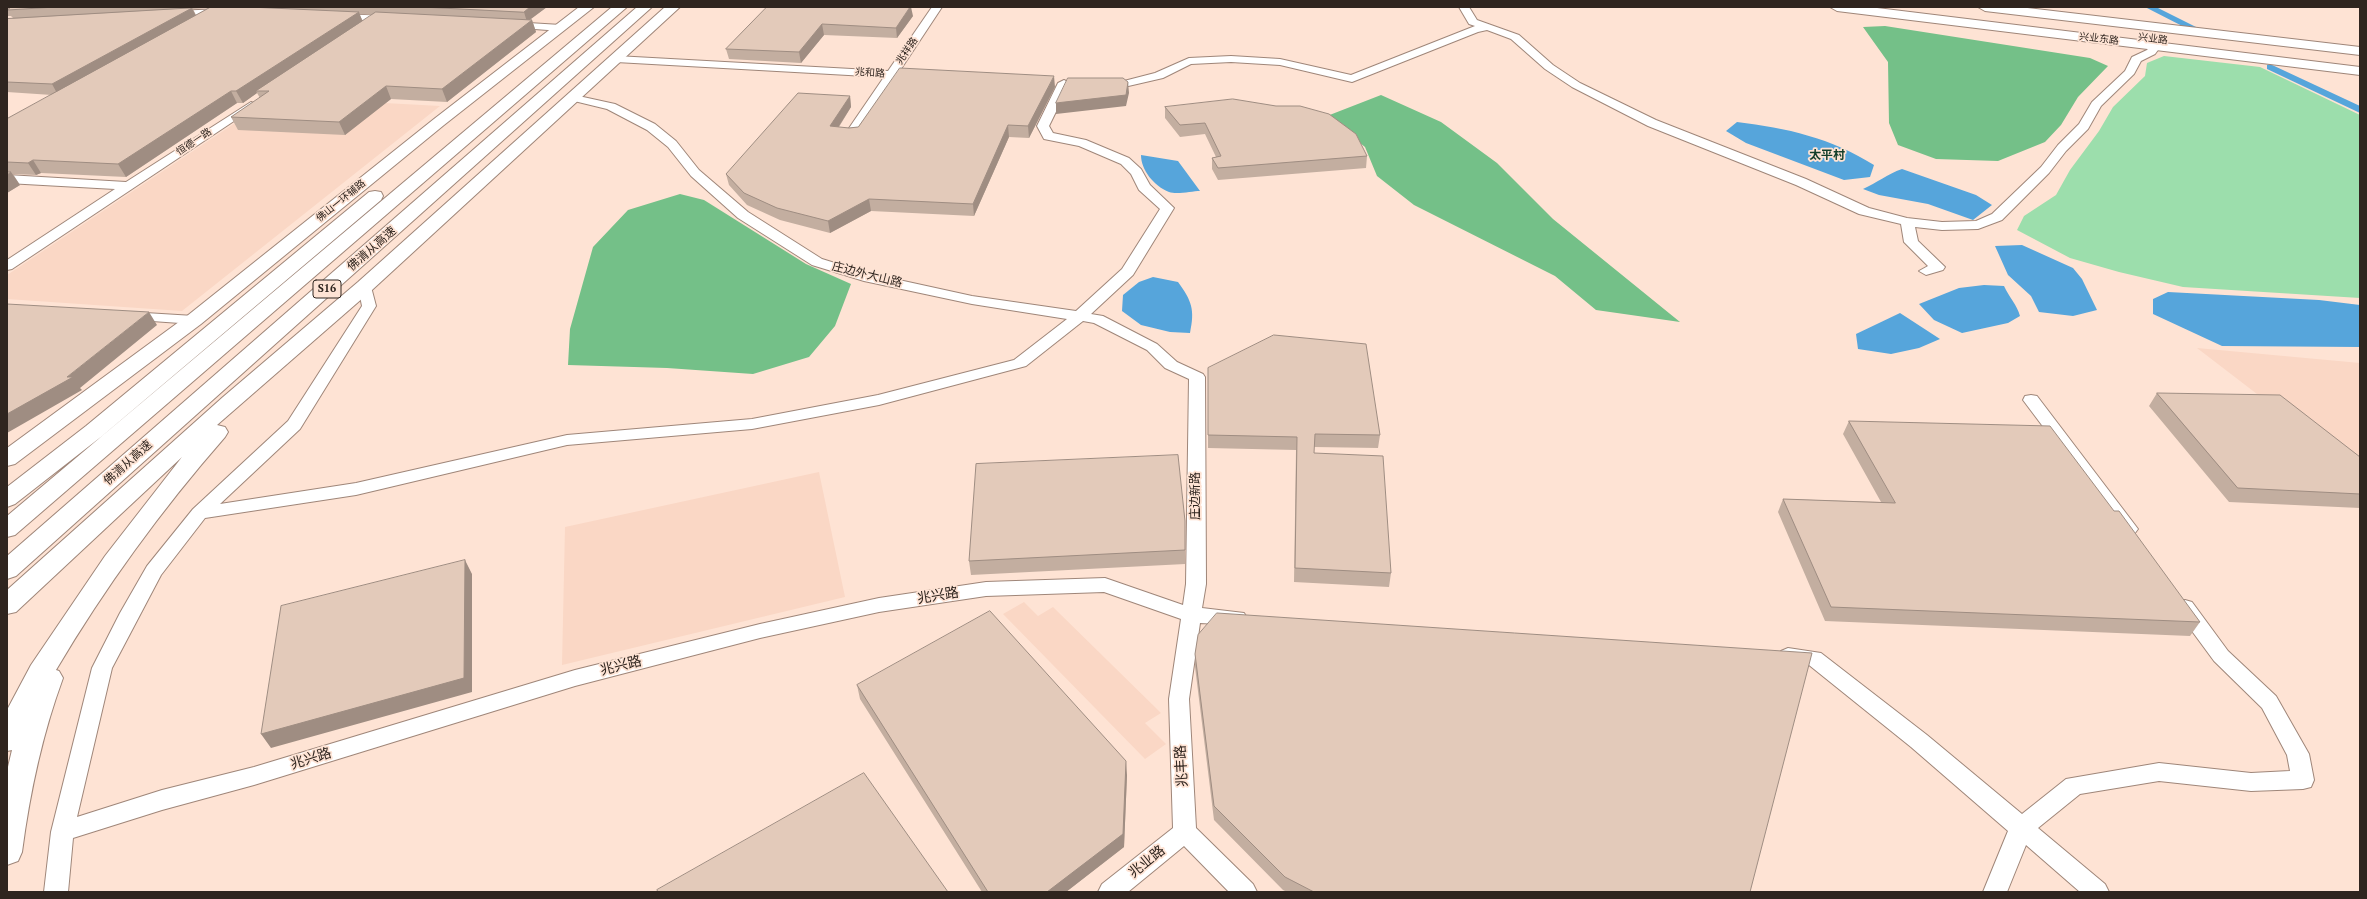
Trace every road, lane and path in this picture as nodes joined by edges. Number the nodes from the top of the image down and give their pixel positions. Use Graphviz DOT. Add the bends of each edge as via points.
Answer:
graph roads {
  1 [pos="587,7"];
  2 [pos="620,7"];
  3 [pos="646,7"];
  4 [pos="673,7"];
  5 [pos="686,7"];
  6 [pos="937,7"];
  7 [pos="1464,7"];
  8 [pos="1837,7"];
  9 [pos="1888,7"];
  10 [pos="1945,7"];
  11 [pos="1984,7"];
  12 [pos="218,12"];
  13 [pos="234,12"];
  14 [pos="164,15"];
  15 [pos="600,15"];
  16 [pos="327,16"];
  17 [pos="381,18"];
  18 [pos="404,20"];
  19 [pos="198,23"];
  20 [pos="498,24"];
  21 [pos="1488,27"];
  22 [pos="561,28"];
  23 [pos="361,32"];
  24 [pos="641,38"];
  25 [pos="2156,46"];
  26 [pos="2360,51"];
  27 [pos="532,52"];
  28 [pos="2360,56"];
  29 [pos="616,59"];
  30 [pos="2360,65"];
  31 [pos="2360,71"];
  32 [pos="891,75"];
  33 [pos="930,77"];
  34 [pos="1048,82"];
  35 [pos="1094,84"];
  36 [pos="261,98"];
  37 [pos="574,98"];
  38 [pos="851,134"];
  39 [pos="7,179"];
  40 [pos="128,186"];
  41 [pos="1907,222"];
  42 [pos="7,266"];
  43 [pos="1926,271"];
  44 [pos="365,286"];
  45 [pos="115,316"];
  46 [pos="1080,316"];
  47 [pos="194,320"];
  48 [pos="308,336"];
  49 [pos="1197,377"];
  50 [pos="2031,400"];
  51 [pos="8,461"];
  52 [pos="7,499"];
  53 [pos="199,513"];
  54 [pos="7,529"];
  55 [pos="2138,542"];
  56 [pos="7,570"];
  57 [pos="2175,593"];
  58 [pos="7,606"];
  59 [pos="83,606"];
  60 [pos="1191,615"];
  61 [pos="1254,620"];
  62 [pos="1767,654"];
  63 [pos="7,740"];
  64 [pos="2022,828"];
  65 [pos="62,832"];
  66 [pos="1185,832"];
  67 [pos="7,852"];
  68 [pos="56,892"];
  69 [pos="1110,892"];
  70 [pos="1245,892"];
  71 [pos="1995,892"];
  72 [pos="2098,892"];
  1 -- 22 [label="main road, 佛山一环辅路"];
  2 -- 15 [label="main road, 佛清从高速 / S16"];
  3 -- 56 [label="main road, 佛清从高速 / S16"];
  4 -- 24 [label="main road"];
  5 -- 24 [label="main road"];
  6 -- 32 [label="street, 兆祥路"];
  7 -- 21 [label="street" via="1473,22"];
  8 -- 25 [label="main road, 兴业东路"];
  9 -- 30 [label="main road, 兴业路"];
  10 -- 28 [label="main road, 兴业东路"];
  11 -- 26 [label="main road"];
  12 -- 13 [label="street"];
  12 -- 14 [label="street"];
  12 -- 19 [label="street"];
  15 -- 27 [label="main road"];
  15 -- 52 [label="main road" via="392,182 94,431"];
  15 -- 54 [label="main road, 佛清从高速 / S16"];
  16 -- 17 [label="street"];
  17 -- 18 [label="street"];
  17 -- 23 [label="street"];
  20 -- 22 [label="street"];
  21 -- 35 [label="street" via="1476,29 1352,79 1280,62 1231,59 1189,61 1159,76 1124,84"];
  21 -- 41 [label="street" via="1515,37 1549,67 1576,85 1652,123 1801,182 1864,211"];
  22 -- 27 [label="main road, 佛山一环辅路"];
  24 -- 29 [label="main road"];
  25 -- 31 [label="main road, 兴业东路"];
  25 -- 41 [label="street" via="2151,52 2136,59 2130,72 2096,104 2084,126 2045,170 1997,217 1978,225 1942,226"];
  27 -- 47 [label="main road, 佛山一环辅路" via="439,122"];
  29 -- 32 [label="street, 兆和路"];
  29 -- 37 [label="main road"];
  32 -- 33 [label="street, 兆和路"];
  32 -- 38 [label="street, 兆祥路"];
  34 -- 46 [label="street" via="1071,83 1043,126 1048,136 1082,143 1124,161 1137,172 1144,187 1168,208 1128,272"];
  36 -- 40 [label="street, 恒德一路"];
  37 -- 44 [label="main road"];
  37 -- 46 [label="street, 庄边外大山路" via="611,106 651,127 672,144 695,173 742,215 818,262 864,277 972,300"];
  39 -- 40 [label="street"];
  40 -- 42 [label="street, 恒德一路"];
  41 -- 43 [label="street" via="1911,242 1938,267"];
  44 -- 48 [label="main road"];
  44 -- 53 [label="street" via="370,306 294,424"];
  45 -- 47 [label="street"];
  46 -- 49 [label="street, 庄边外大山路" via="1098,319 1152,347 1171,365"];
  46 -- 53 [label="street" via="1020,363 879,400 752,424 567,440 356,489"];
  47 -- 51 [label="main road, 佛山一环辅路"];
  48 -- 58 [label="main road" via="230,402"];
  48 -- 59 [label="main road" via="234,412 174,482 101,578"];
  49 -- 60 [label="street, 庄边新路" via="1196,584"];
  50 -- 55 [label="street"];
  53 -- 65 [label="street" via="154,571 102,668"];
  57 -- 64 [label="street" via="2221,656 2269,702 2298,754 2303,780 2251,782 2159,772 2074,786"];
  59 -- 63 [label="main road" via="35,680"];
  59 -- 67 [label="main road" via="39,707 23,766"];
  60 -- 61 [label="street, 兆兴路"];
  60 -- 65 [label="street, 兆兴路" via="1105,585 986,589 879,606 760,631 575,678"];
  60 -- 66 [label="street, 兆丰路" via="1179,699"];
  62 -- 64 [label="street" via="1814,658 1919,741"];
  64 -- 71 [label="street"];
  64 -- 72 [label="street"];
  65 -- 68 [label="street"];
  66 -- 69 [label="street, 兆业路"];
  66 -- 70 [label="street"];
}
